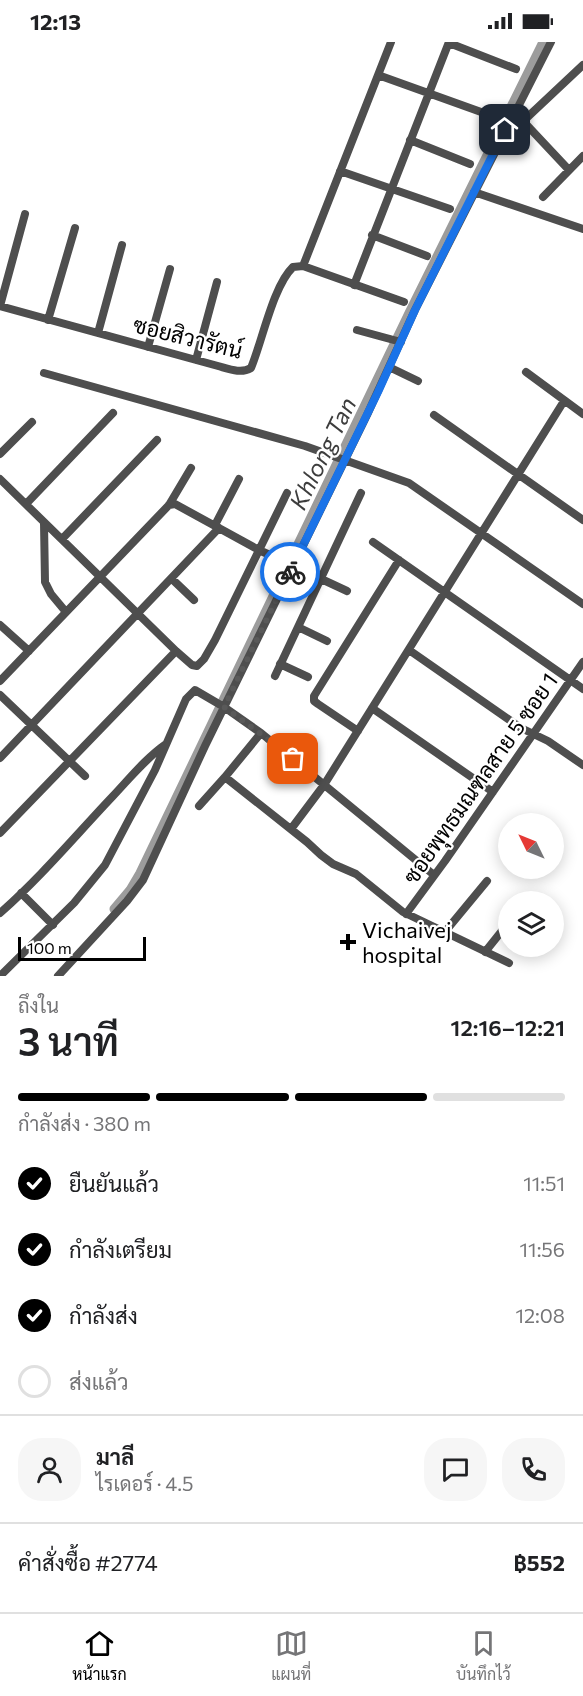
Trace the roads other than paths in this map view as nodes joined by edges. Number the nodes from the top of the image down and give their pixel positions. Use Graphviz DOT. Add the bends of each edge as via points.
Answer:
graph roads {
  1 [pos="391,42"];
  2 [pos="449,42"];
  3 [pos="551,42"];
  4 [pos="583,64"];
  5 [pos="516,69"];
  6 [pos="378,75"];
  7 [pos="429,92"];
  8 [pos="495,117"];
  9 [pos="523,121"];
  10 [pos="505,130"];
  11 [pos="410,140"];
  12 [pos="583,156"];
  13 [pos="470,164"];
  14 [pos="569,170"];
  15 [pos="340,171"];
  16 [pos="390,188"];
  17 [pos="474,192"];
  18 [pos="543,197"];
  19 [pos="450,210"];
  20 [pos="25,214"];
  21 [pos="75,228"];
  22 [pos="583,229"];
  23 [pos="372,235"];
  24 [pos="122,245"];
  25 [pos="427,256"];
  26 [pos="303,266"];
  27 [pos="170,268"];
  28 [pos="217,282"];
  29 [pos="354,285"];
  30 [pos="404,302"];
  31 [pos="0,306"];
  32 [pos="48,320"];
  33 [pos="357,330"];
  34 [pos="98,333"];
  35 [pos="396,341"];
  36 [pos="148,347"];
  37 [pos="196,360"];
  38 [pos="389,367"];
  39 [pos="44,372"];
  40 [pos="526,372"];
  41 [pos="418,381"];
  42 [pos="564,401"];
  43 [pos="113,413"];
  44 [pos="583,414"];
  45 [pos="434,416"];
  46 [pos="32,422"];
  47 [pos="157,440"];
  48 [pos="0,454"];
  49 [pos="339,459"];
  50 [pos="191,468"];
  51 [pos="517,474"];
  52 [pos="0,479"];
  53 [pos="239,479"];
  54 [pos="287,493"];
  55 [pos="361,493"];
  56 [pos="26,504"];
  57 [pos="169,505"];
  58 [pos="583,520"];
  59 [pos="44,523"];
  60 [pos="217,527"];
  61 [pos="482,532"];
  62 [pos="62,539"];
  63 [pos="373,542"];
  64 [pos="259,550"];
  65 [pos="399,560"];
  66 [pos="289,565"];
  67 [pos="100,576"];
  68 [pos="172,579"];
  69 [pos="320,579"];
  70 [pos="347,591"];
  71 [pos="444,592"];
  72 [pos="194,600"];
  73 [pos="583,604"];
  74 [pos="66,612"];
  75 [pos="138,614"];
  76 [pos="0,625"];
  77 [pos="297,627"];
  78 [pos="327,640"];
  79 [pos="409,650"];
  80 [pos="28,651"];
  81 [pos="176,651"];
  82 [pos="583,662"];
  83 [pos="280,664"];
  84 [pos="275,676"];
  85 [pos="308,677"];
  86 [pos="0,681"];
  87 [pos="570,681"];
  88 [pos="583,689"];
  89 [pos="0,695"];
  90 [pos="223,706"];
  91 [pos="372,708"];
  92 [pos="31,726"];
  93 [pos="358,731"];
  94 [pos="261,734"];
  95 [pos="532,734"];
  96 [pos="167,744"];
  97 [pos="0,758"];
  98 [pos="68,761"];
  99 [pos="583,765"];
  100 [pos="85,776"];
  101 [pos="225,777"];
  102 [pos="324,785"];
  103 [pos="493,792"];
  104 [pos="199,806"];
  105 [pos="291,829"];
  106 [pos="0,833"];
  107 [pos="434,875"];
  108 [pos="487,881"];
  109 [pos="21,894"];
  110 [pos="0,913"];
  111 [pos="406,914"];
  112 [pos="53,925"];
  113 [pos="444,933"];
  114 [pos="498,936"];
  115 [pos="485,952"];
  116 [pos="509,963"];
  117 [pos="0,976"];
  118 [pos="58,976"];
  1 -- 6 [label="street"];
  2 -- 5 [label="street"];
  2 -- 7 [label="street"];
  3 -- 10 [label="street"];
  4 -- 9 [label="street"];
  6 -- 7 [label="street"];
  6 -- 15 [label="street"];
  7 -- 8 [label="street"];
  7 -- 11 [label="street"];
  9 -- 10 [label="street"];
  9 -- 14 [label="street"];
  10 -- 17 [label="street"];
  11 -- 13 [label="street"];
  11 -- 16 [label="street"];
  12 -- 14 [label="street"];
  14 -- 18 [label="street"];
  15 -- 16 [label="street"];
  15 -- 26 [label="street"];
  16 -- 19 [label="street"];
  16 -- 23 [label="street"];
  17 -- 22 [label="street"];
  17 -- 35 [label="street"];
  20 -- 31 [label="street"];
  21 -- 32 [label="street"];
  23 -- 25 [label="street"];
  23 -- 29 [label="street"];
  24 -- 34 [label="street"];
  26 -- 29 [label="street"];
  26 -- 37 [label="street, ซอยสิวารัตน์" via="293,267 285,277 251,368 239,371"];
  27 -- 36 [label="street"];
  28 -- 37 [label="street"];
  29 -- 30 [label="street"];
  31 -- 32 [label="street, ซอยสิวารัตน์"];
  32 -- 34 [label="street, ซอยสิวารัตน์"];
  33 -- 35 [label="street"];
  34 -- 36 [label="street, ซอยสิวารัตน์"];
  35 -- 38 [label="street"];
  36 -- 37 [label="street, ซอยสิวารัตน์"];
  38 -- 41 [label="street"];
  38 -- 49 [label="street"];
  39 -- 49 [label="street"];
  40 -- 42 [label="street"];
  42 -- 44 [label="street"];
  42 -- 51 [label="street"];
  43 -- 56 [label="street"];
  45 -- 51 [label="street"];
  46 -- 48 [label="street"];
  47 -- 62 [label="street"];
  49 -- 61 [label="street" via="409,483"];
  49 -- 66 [label="street"];
  50 -- 57 [label="street"];
  51 -- 58 [label="street"];
  51 -- 61 [label="street"];
  52 -- 56 [label="street"];
  53 -- 60 [label="street"];
  54 -- 64 [label="street"];
  55 -- 69 [label="street"];
  56 -- 59 [label="street"];
  57 -- 60 [label="street" via="175,504"];
  57 -- 67 [label="street"];
  59 -- 62 [label="street"];
  59 -- 74 [label="street" via="45,582"];
  60 -- 64 [label="street"];
  60 -- 68 [label="street"];
  61 -- 71 [label="street"];
  61 -- 73 [label="street"];
  62 -- 67 [label="street"];
  63 -- 65 [label="street"];
  64 -- 66 [label="street"];
  64 -- 81 [label="street" via="204,659 197,666 192,665"];
  65 -- 71 [label="street"];
  65 -- 93 [label="street" via="314,696 314,701"];
  66 -- 69 [label="street"];
  66 -- 90 [label="street"];
  67 -- 74 [label="street"];
  67 -- 75 [label="street"];
  68 -- 72 [label="street"];
  68 -- 75 [label="street"];
  69 -- 70 [label="street"];
  69 -- 77 [label="street"];
  71 -- 79 [label="street"];
  71 -- 87 [label="street"];
  74 -- 80 [label="street"];
  75 -- 81 [label="street"];
  75 -- 92 [label="street"];
  76 -- 80 [label="street"];
  77 -- 78 [label="street"];
  77 -- 83 [label="street"];
  79 -- 91 [label="street"];
  79 -- 95 [label="street"];
  80 -- 86 [label="street"];
  81 -- 98 [label="street"];
  82 -- 87 [label="street, ซอยพุทธมณฑลสาย 5 ซอย 1"];
  83 -- 84 [label="street"];
  83 -- 85 [label="street"];
  87 -- 88 [label="street"];
  87 -- 95 [label="street, ซอยพุทธมณฑลสาย 5 ซอย 1"];
  89 -- 92 [label="street"];
  90 -- 94 [label="street"];
  90 -- 96 [label="street" via="195,690 190,693"];
  90 -- 118 [label="street" via="138,888"];
  91 -- 93 [label="street"];
  91 -- 103 [label="street"];
  92 -- 97 [label="street"];
  92 -- 98 [label="street"];
  93 -- 102 [label="street"];
  94 -- 101 [label="street"];
  94 -- 102 [label="street"];
  95 -- 99 [label="street"];
  95 -- 103 [label="street, ซอยพุทธมณฑลสาย 5 ซอย 1"];
  96 -- 109 [label="street" via="133,774"];
  96 -- 112 [label="street" via="105,865"];
  98 -- 100 [label="street"];
  98 -- 106 [label="street"];
  101 -- 104 [label="street"];
  101 -- 105 [label="street"];
  102 -- 105 [label="street"];
  102 -- 107 [label="street"];
  103 -- 107 [label="street, ซอยพุทธมณฑลสาย 5 ซอย 1"];
  105 -- 111 [label="street" via="333,864 356,874"];
  107 -- 111 [label="street, ซอยพุทธมณฑลสาย 5 ซอย 1"];
  108 -- 113 [label="street"];
  109 -- 110 [label="street"];
  109 -- 112 [label="street"];
  111 -- 113 [label="street"];
  112 -- 117 [label="street"];
  113 -- 115 [label="street"];
  114 -- 115 [label="street"];
  115 -- 116 [label="street"];
}
